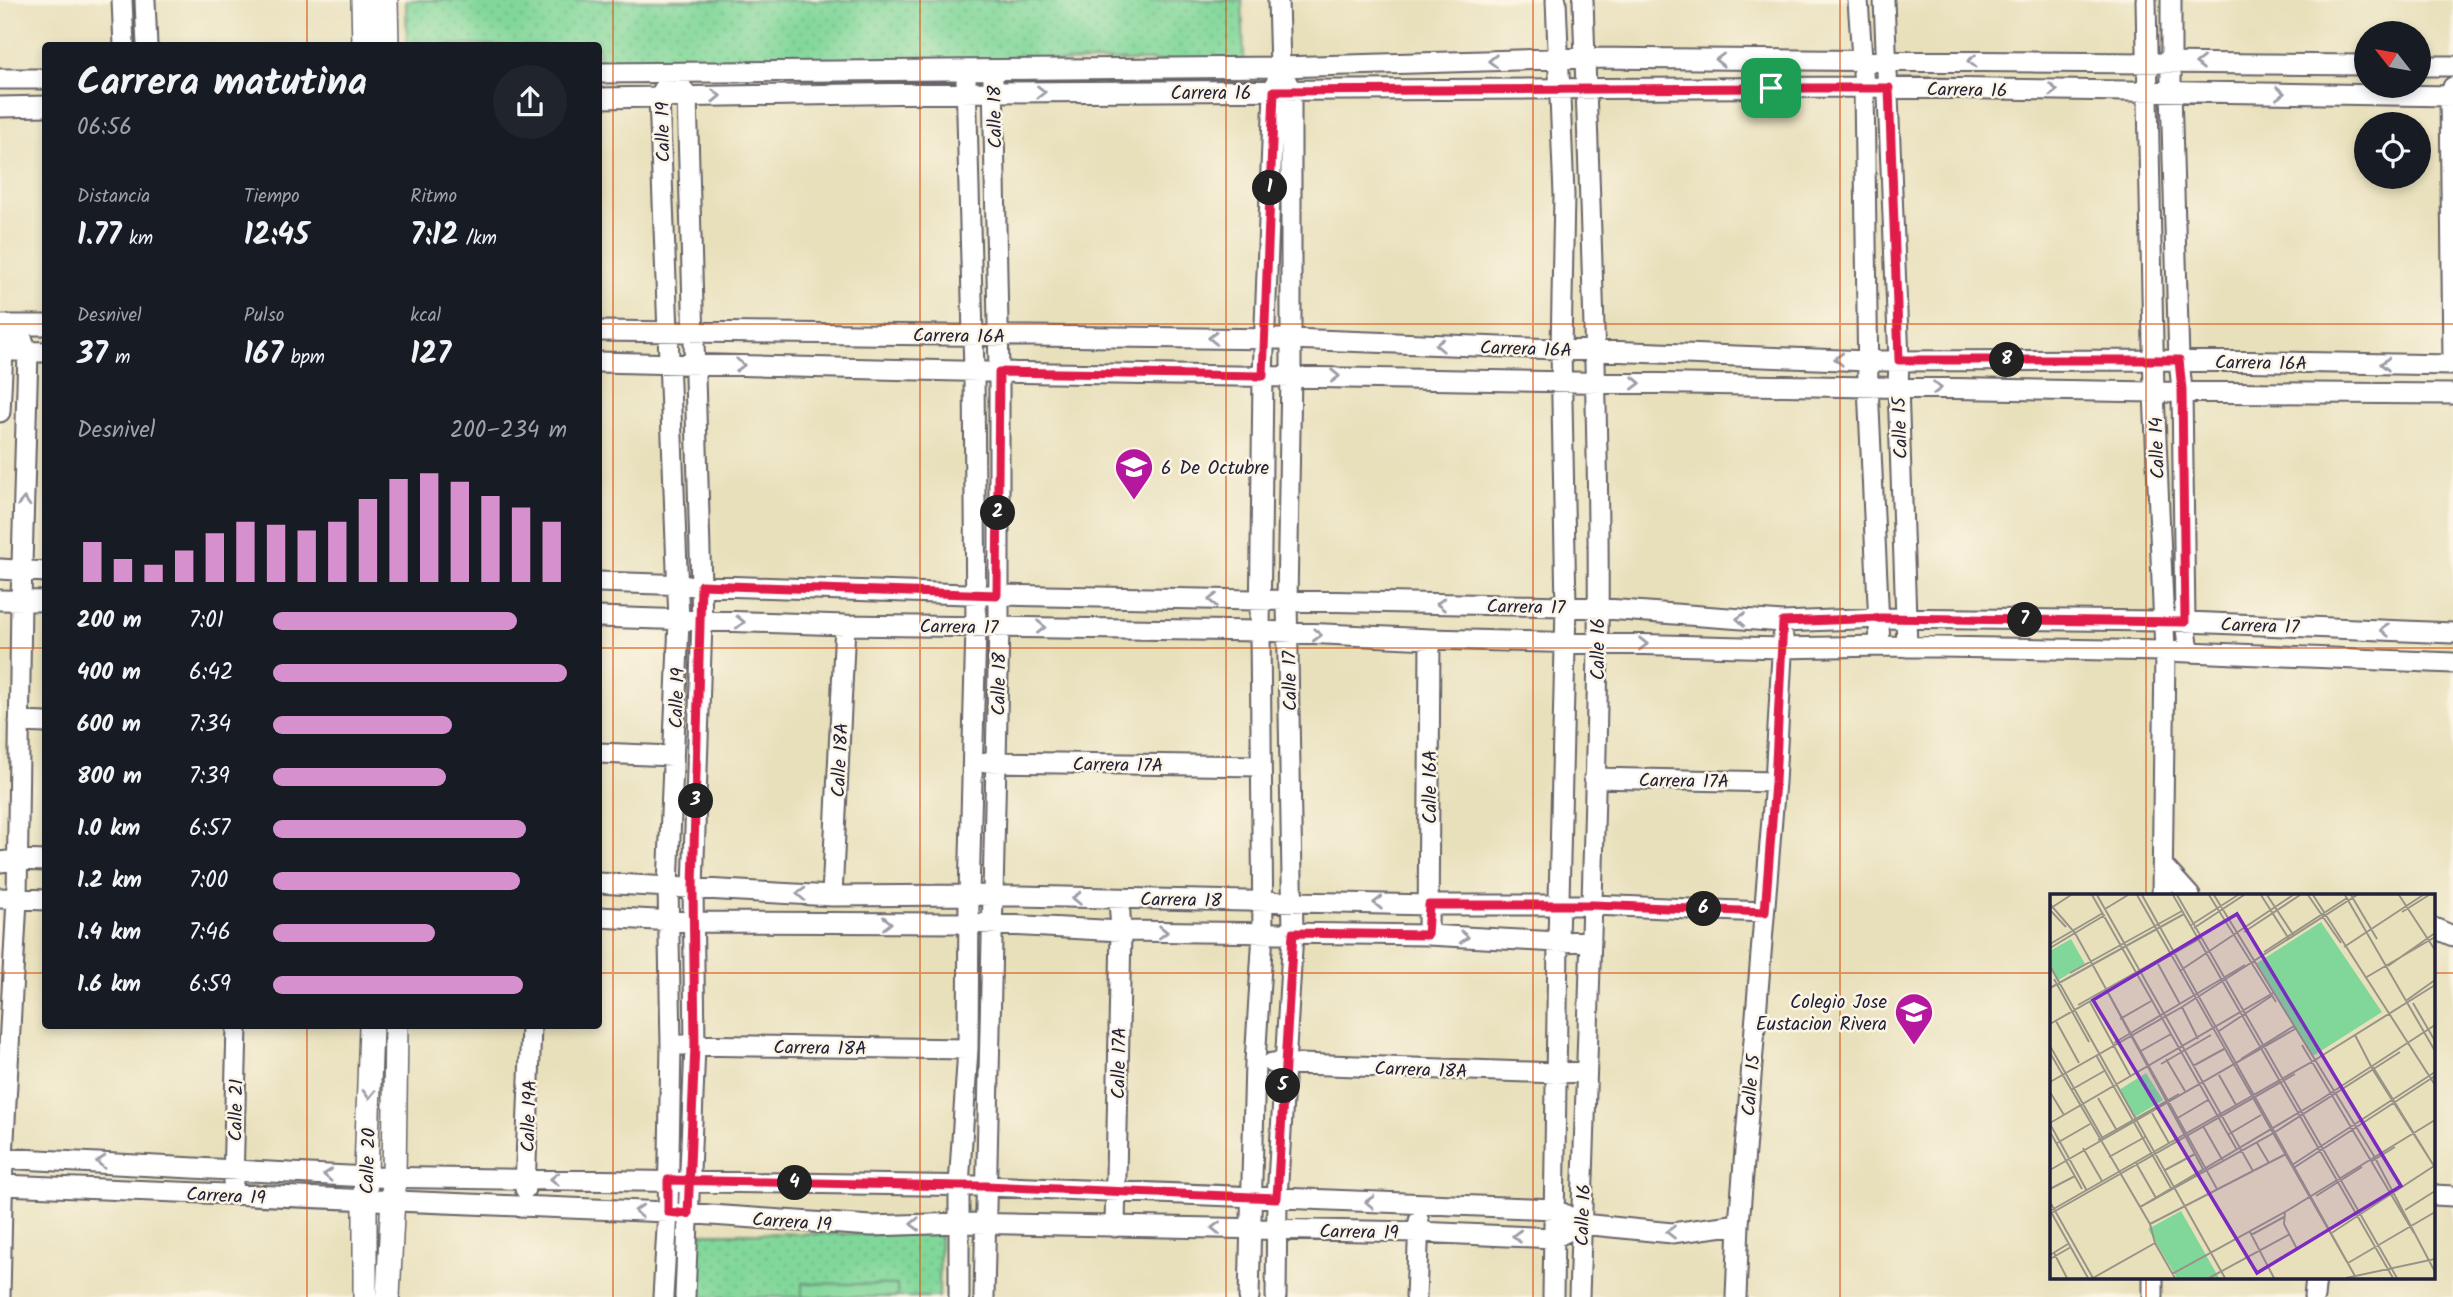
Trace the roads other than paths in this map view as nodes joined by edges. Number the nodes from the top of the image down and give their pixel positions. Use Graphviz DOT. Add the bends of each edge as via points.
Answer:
graph roads {
  1 [pos="122,0"];
  2 [pos="145,0"];
  3 [pos="363,0"];
  4 [pos="386,0"];
  5 [pos="1278,0"];
  6 [pos="1556,0"];
  7 [pos="1583,0"];
  8 [pos="1858,0"];
  9 [pos="1884,0"];
  10 [pos="2146,0"];
  11 [pos="2171,0"];
  12 [pos="124,42"];
  13 [pos="146,42"];
  14 [pos="364,42"];
  15 [pos="387,42"];
  16 [pos="1585,58"];
  17 [pos="1558,60"];
  18 [pos="1860,61"];
  19 [pos="1886,61"];
  20 [pos="2147,62"];
  21 [pos="2172,63"];
  22 [pos="2354,65"];
  23 [pos="1280,66"];
  24 [pos="2431,66"];
  25 [pos="2453,66"];
  26 [pos="967,71"];
  27 [pos="993,71"];
  28 [pos="674,72"];
  29 [pos="602,73"];
  30 [pos="0,79"];
  31 [pos="42,79"];
  32 [pos="1586,88"];
  33 [pos="1864,88"];
  34 [pos="1889,88"];
  35 [pos="1561,89"];
  36 [pos="2148,90"];
  37 [pos="1283,91"];
  38 [pos="2171,91"];
  39 [pos="992,92"];
  40 [pos="965,93"];
  41 [pos="2452,93"];
  42 [pos="659,96"];
  43 [pos="687,96"];
  44 [pos="602,98"];
  45 [pos="42,106"];
  46 [pos="0,107"];
  47 [pos="8,325"];
  48 [pos="42,325"];
  49 [pos="602,331"];
  50 [pos="670,331"];
  51 [pos="693,332"];
  52 [pos="971,335"];
  53 [pos="998,335"];
  54 [pos="1264,339"];
  55 [pos="1290,340"];
  56 [pos="2,350"];
  57 [pos="1562,350"];
  58 [pos="1596,351"];
  59 [pos="37,352"];
  60 [pos="1868,360"];
  61 [pos="1899,360"];
  62 [pos="2154,360"];
  63 [pos="2179,360"];
  64 [pos="602,362"];
  65 [pos="669,363"];
  66 [pos="2453,363"];
  67 [pos="695,364"];
  68 [pos="974,371"];
  69 [pos="999,372"];
  70 [pos="1291,375"];
  71 [pos="1263,376"];
  72 [pos="1563,382"];
  73 [pos="1595,382"];
  74 [pos="1868,386"];
  75 [pos="1898,387"];
  76 [pos="2182,390"];
  77 [pos="2154,392"];
  78 [pos="2453,394"];
  79 [pos="0,412"];
  80 [pos="0,569"];
  81 [pos="22,570"];
  82 [pos="42,572"];
  83 [pos="602,582"];
  84 [pos="677,585"];
  85 [pos="701,585"];
  86 [pos="975,595"];
  87 [pos="997,595"];
  88 [pos="0,600"];
  89 [pos="21,600"];
  90 [pos="42,601"];
  91 [pos="1261,601"];
  92 [pos="1287,601"];
  93 [pos="1566,606"];
  94 [pos="1597,607"];
  95 [pos="602,617"];
  96 [pos="1880,618"];
  97 [pos="1905,619"];
  98 [pos="679,621"];
  99 [pos="2163,621"];
  100 [pos="702,622"];
  101 [pos="1783,622"];
  102 [pos="2185,622"];
  103 [pos="845,625"];
  104 [pos="976,627"];
  105 [pos="999,627"];
  106 [pos="1260,631"];
  107 [pos="2453,633"];
  108 [pos="1289,634"];
  109 [pos="1430,639"];
  110 [pos="1565,642"];
  111 [pos="1598,643"];
  112 [pos="1880,646"];
  113 [pos="1907,647"];
  114 [pos="1782,648"];
  115 [pos="2165,651"];
  116 [pos="2189,652"];
  117 [pos="2453,663"];
  118 [pos="19,723"];
  119 [pos="42,723"];
  120 [pos="602,753"];
  121 [pos="673,756"];
  122 [pos="974,762"];
  123 [pos="996,762"];
  124 [pos="1261,766"];
  125 [pos="1594,778"];
  126 [pos="1775,782"];
  127 [pos="8,861"];
  128 [pos="42,861"];
  129 [pos="2163,866"];
  130 [pos="602,883"];
  131 [pos="668,886"];
  132 [pos="693,888"];
  133 [pos="2162,894"];
  134 [pos="2187,894"];
  135 [pos="969,895"];
  136 [pos="992,895"];
  137 [pos="832,896"];
  138 [pos="9,899"];
  139 [pos="1119,899"];
  140 [pos="42,900"];
  141 [pos="1263,900"];
  142 [pos="1292,901"];
  143 [pos="1429,905"];
  144 [pos="1559,905"];
  145 [pos="1593,905"];
  146 [pos="1765,912"];
  147 [pos="602,917"];
  148 [pos="670,921"];
  149 [pos="695,922"];
  150 [pos="970,923"];
  151 [pos="991,924"];
  152 [pos="2436,929"];
  153 [pos="1121,931"];
  154 [pos="1263,933"];
  155 [pos="1293,933"];
  156 [pos="1427,935"];
  157 [pos="2453,936"];
  158 [pos="1558,942"];
  159 [pos="1591,942"];
  160 [pos="237,1029"];
  161 [pos="370,1029"];
  162 [pos="396,1029"];
  163 [pos="531,1029"];
  164 [pos="671,1045"];
  165 [pos="695,1045"];
  166 [pos="968,1049"];
  167 [pos="1255,1062"];
  168 [pos="1284,1064"];
  169 [pos="1586,1072"];
  170 [pos="1556,1073"];
  171 [pos="2,1157"];
  172 [pos="233,1170"];
  173 [pos="394,1176"];
  174 [pos="368,1177"];
  175 [pos="526,1178"];
  176 [pos="668,1180"];
  177 [pos="689,1180"];
  178 [pos="1,1183"];
  179 [pos="959,1186"];
  180 [pos="986,1186"];
  181 [pos="1115,1192"];
  182 [pos="232,1195"];
  183 [pos="1250,1196"];
  184 [pos="1277,1198"];
  185 [pos="365,1201"];
  186 [pos="393,1201"];
  187 [pos="1421,1204"];
  188 [pos="525,1207"];
  189 [pos="1555,1209"];
  190 [pos="668,1212"];
  191 [pos="688,1214"];
  192 [pos="961,1223"];
  193 [pos="986,1224"];
  194 [pos="1582,1224"];
  195 [pos="1739,1224"];
  196 [pos="1115,1227"];
  197 [pos="1250,1229"];
  198 [pos="1277,1230"];
  199 [pos="1418,1232"];
  200 [pos="1554,1238"];
  201 [pos="1,1297"];
  202 [pos="365,1297"];
  203 [pos="388,1297"];
  204 [pos="663,1297"];
  205 [pos="685,1297"];
  206 [pos="959,1297"];
  207 [pos="984,1297"];
  208 [pos="1249,1297"];
  209 [pos="1276,1297"];
  210 [pos="1416,1297"];
  211 [pos="1553,1297"];
  212 [pos="1579,1297"];
  213 [pos="1736,1297"];
  1 -- 12 [label="street"];
  2 -- 13 [label="street"];
  3 -- 14 [label="street"];
  4 -- 15 [label="street"];
  5 -- 23 [label="street, Calle 17"];
  6 -- 17 [label="street, Calle 16"];
  7 -- 16 [label="street, Calle 16"];
  8 -- 18 [label="street, Calle 15"];
  9 -- 19 [label="street, Calle 15"];
  10 -- 20 [label="street, Calle 14"];
  11 -- 21 [label="street, Calle 14"];
  16 -- 17 [label="street, Carrera 16"];
  18 -- 16 [label="street, Carrera 16, one-way"];
  16 -- 32 [label="street, Calle 16"];
  17 -- 23 [label="street, Carrera 16, one-way"];
  17 -- 35 [label="street, Calle 16"];
  18 -- 19 [label="street, Carrera 16"];
  18 -- 33 [label="street, Calle 15"];
  20 -- 19 [label="street, Carrera 16, one-way"];
  19 -- 34 [label="street, Calle 15"];
  20 -- 21 [label="street, Carrera 16"];
  20 -- 36 [label="street, Calle 14"];
  22 -- 21 [label="street, Carrera 16, one-way"];
  21 -- 38 [label="street, Calle 14"];
  23 -- 27 [label="street, Carrera 16"];
  23 -- 37 [label="street, Calle 17"];
  24 -- 25 [label="street"];
  26 -- 27 [label="street, Carrera 16"];
  26 -- 28 [label="street, Carrera 16"];
  26 -- 40 [label="street, Calle 18"];
  27 -- 39 [label="street, Calle 18"];
  28 -- 29 [label="street, Carrera 16"];
  28 -- 42 [label="street, Calle 19"];
  28 -- 43 [label="street, Calle 19"];
  30 -- 31 [label="street"];
  32 -- 33 [label="street, Carrera 16"];
  32 -- 35 [label="street, Carrera 16"];
  32 -- 58 [label="street, Calle 16"];
  33 -- 34 [label="street, Carrera 16"];
  33 -- 60 [label="street, Calle 15"];
  34 -- 36 [label="street, Carrera 16, one-way"];
  34 -- 61 [label="street, Calle 15"];
  35 -- 37 [label="street, Carrera 16"];
  35 -- 57 [label="street, Calle 16"];
  36 -- 38 [label="street, Carrera 16"];
  36 -- 62 [label="street, Calle 14"];
  39 -- 37 [label="street, Carrera 16, one-way"];
  37 -- 54 [label="street, Calle 17"];
  37 -- 55 [label="street, Calle 17"];
  38 -- 41 [label="street, Carrera 16, one-way"];
  38 -- 63 [label="street, Calle 14"];
  39 -- 40 [label="street, Carrera 16"];
  39 -- 53 [label="street, Calle 18"];
  43 -- 40 [label="street, Carrera 16, one-way"];
  40 -- 52 [label="street, Calle 18"];
  41 -- 66 [label="street"];
  42 -- 43 [label="street, Carrera 16"];
  42 -- 44 [label="street, Carrera 16"];
  42 -- 50 [label="street, Calle 19"];
  43 -- 51 [label="street, Calle 19"];
  45 -- 46 [label="street"];
  47 -- 48 [label="street"];
  47 -- 56 [label="street"];
  47 -- 59 [label="street"];
  49 -- 50 [label="street, Carrera 16A"];
  50 -- 51 [label="street, Carrera 16A"];
  50 -- 65 [label="street, Calle 19"];
  51 -- 52 [label="street, Carrera 16A"];
  51 -- 67 [label="street, Calle 19"];
  52 -- 53 [label="street, Carrera 16A"];
  52 -- 68 [label="street, Calle 18"];
  54 -- 53 [label="street, Carrera 16A, one-way"];
  53 -- 69 [label="street, Calle 18"];
  54 -- 55 [label="street, Carrera 16A"];
  54 -- 71 [label="street, Calle 17"];
  57 -- 55 [label="street, Carrera 16A, one-way"];
  55 -- 70 [label="street, Calle 17"];
  56 -- 59 [label="street"];
  56 -- 79 [label="street"];
  57 -- 58 [label="street, Carrera 16A"];
  57 -- 72 [label="street, Calle 16"];
  60 -- 58 [label="street, Carrera 16A, one-way"];
  58 -- 73 [label="street, Calle 16"];
  81 -- 59 [label="street, one-way"];
  60 -- 61 [label="street, Carrera 16A"];
  60 -- 74 [label="street, Calle 15"];
  61 -- 62 [label="street, Carrera 16A"];
  61 -- 75 [label="street, Calle 15"];
  62 -- 63 [label="street, Carrera 16A"];
  62 -- 77 [label="street, Calle 14"];
  66 -- 63 [label="street, Carrera 16A, one-way"];
  63 -- 76 [label="street, Calle 14"];
  64 -- 65 [label="street, Carrera 16A"];
  65 -- 67 [label="street, Carrera 16A"];
  65 -- 84 [label="street, Calle 19"];
  67 -- 68 [label="street, Carrera 16A, one-way"];
  67 -- 85 [label="street, Calle 19"];
  68 -- 69 [label="street, Carrera 16A"];
  68 -- 86 [label="street, Calle 18"];
  69 -- 71 [label="street, Carrera 16A"];
  69 -- 87 [label="street, Calle 18"];
  70 -- 71 [label="street, Carrera 16A"];
  70 -- 72 [label="street, Carrera 16A, one-way"];
  70 -- 92 [label="street, Calle 17"];
  71 -- 91 [label="street, Calle 17"];
  72 -- 73 [label="street, Carrera 16A"];
  72 -- 93 [label="street, Calle 16"];
  73 -- 74 [label="street, Carrera 16A, one-way"];
  73 -- 94 [label="street, Calle 16"];
  74 -- 75 [label="street, Carrera 16A"];
  74 -- 96 [label="street, Calle 15"];
  75 -- 77 [label="street, Carrera 16A, one-way"];
  75 -- 97 [label="street, Calle 15"];
  76 -- 77 [label="street, Carrera 16A"];
  76 -- 78 [label="street, Carrera 16A"];
  76 -- 102 [label="street, Calle 14"];
  77 -- 99 [label="street, Calle 14"];
  80 -- 81 [label="street"];
  81 -- 82 [label="street"];
  81 -- 89 [label="street"];
  83 -- 84 [label="street, Carrera 17"];
  84 -- 85 [label="street, Carrera 17"];
  84 -- 98 [label="street, Calle 19"];
  85 -- 86 [label="street, Carrera 17"];
  85 -- 100 [label="street, Calle 19"];
  86 -- 87 [label="street, Carrera 17"];
  86 -- 104 [label="street, Calle 18"];
  91 -- 87 [label="street, Carrera 17, one-way"];
  87 -- 105 [label="street, Calle 18"];
  88 -- 89 [label="street"];
  89 -- 90 [label="street"];
  89 -- 118 [label="street"];
  91 -- 92 [label="street, Carrera 17"];
  91 -- 106 [label="street, Calle 17"];
  93 -- 92 [label="street, Carrera 17, one-way"];
  92 -- 108 [label="street, Calle 17"];
  93 -- 94 [label="street, Carrera 17"];
  93 -- 110 [label="street, Calle 16"];
  101 -- 94 [label="street, Carrera 17, one-way"];
  94 -- 111 [label="street, Calle 16"];
  95 -- 98 [label="street, Carrera 17"];
  96 -- 97 [label="street, Carrera 17"];
  96 -- 101 [label="street, Carrera 17"];
  96 -- 112 [label="street, Calle 15"];
  97 -- 99 [label="street, Carrera 17"];
  97 -- 113 [label="street, Calle 15"];
  98 -- 100 [label="street, Carrera 17"];
  98 -- 121 [label="street, Calle 19"];
  99 -- 102 [label="street, Carrera 17"];
  99 -- 115 [label="street, Calle 14"];
  100 -- 103 [label="street, Carrera 17, one-way"];
  100 -- 132 [label="street, Calle 19"];
  101 -- 114 [label="street, Calle 15"];
  107 -- 102 [label="street, Carrera 17, one-way"];
  102 -- 116 [label="street, Calle 14"];
  103 -- 104 [label="street, Carrera 17"];
  103 -- 137 [label="street, Calle 18A"];
  104 -- 105 [label="street, Carrera 17"];
  104 -- 122 [label="street, Calle 18"];
  105 -- 106 [label="street, Carrera 17, one-way"];
  105 -- 123 [label="street, Calle 18"];
  106 -- 108 [label="street, Carrera 17"];
  106 -- 124 [label="street, Calle 17"];
  108 -- 109 [label="street, Carrera 17, one-way"];
  108 -- 142 [label="street, Calle 17"];
  109 -- 110 [label="street, Carrera 17"];
  109 -- 143 [label="street, Calle 16A"];
  110 -- 111 [label="street, Carrera 17"];
  110 -- 144 [label="street, Calle 16"];
  111 -- 114 [label="street, Carrera 17, one-way"];
  111 -- 125 [label="street, Calle 16"];
  112 -- 113 [label="street, Carrera 17"];
  112 -- 114 [label="street, Carrera 17"];
  113 -- 115 [label="street, Carrera 17"];
  114 -- 126 [label="street, Calle 15"];
  115 -- 116 [label="street, Carrera 17"];
  115 -- 129 [label="street, Calle 14"];
  116 -- 117 [label="street, Carrera 17"];
  118 -- 119 [label="street"];
  118 -- 127 [label="street"];
  120 -- 121 [label="street"];
  121 -- 131 [label="street, Calle 19"];
  122 -- 123 [label="street, Carrera 17A"];
  122 -- 135 [label="street, Calle 18"];
  123 -- 124 [label="street, Carrera 17A"];
  123 -- 136 [label="street, Calle 18"];
  124 -- 141 [label="street, Calle 17"];
  125 -- 126 [label="street, Carrera 17A"];
  125 -- 145 [label="street, Calle 16"];
  126 -- 146 [label="street, Calle 15"];
  127 -- 128 [label="street"];
  127 -- 138 [label="street"];
  129 -- 133 [label="street, Calle 14"];
  129 -- 134 [label="street"];
  130 -- 131 [label="street, Carrera 18"];
  131 -- 132 [label="street, Carrera 18"];
  131 -- 148 [label="street, Calle 19"];
  137 -- 132 [label="street, Carrera 18, one-way"];
  132 -- 149 [label="street, Calle 19"];
  135 -- 136 [label="street, Carrera 18"];
  135 -- 137 [label="street, Carrera 18"];
  135 -- 150 [label="street, Calle 18"];
  139 -- 136 [label="street, Carrera 18, one-way"];
  136 -- 151 [label="street, Calle 18"];
  138 -- 140 [label="street"];
  138 -- 171 [label="street"];
  139 -- 141 [label="street, Carrera 18"];
  139 -- 153 [label="street, Calle 17A"];
  141 -- 142 [label="street, Carrera 18"];
  141 -- 154 [label="street, Calle 17"];
  143 -- 142 [label="street, Carrera 18, one-way"];
  142 -- 155 [label="street, Calle 17"];
  143 -- 144 [label="street, Carrera 18"];
  143 -- 156 [label="street, Calle 16A"];
  144 -- 145 [label="street, Carrera 18"];
  144 -- 158 [label="street, Calle 16"];
  145 -- 146 [label="street, Carrera 18"];
  145 -- 159 [label="street, Calle 16"];
  146 -- 195 [label="street, Calle 15"];
  147 -- 148 [label="street, Carrera 18"];
  148 -- 149 [label="street, Carrera 18"];
  148 -- 164 [label="street, Calle 19"];
  149 -- 150 [label="street, Carrera 18, one-way"];
  149 -- 165 [label="street, Calle 19"];
  150 -- 151 [label="street, Carrera 18"];
  150 -- 166 [label="street, Calle 18"];
  151 -- 153 [label="street, Carrera 18"];
  151 -- 180 [label="street, Calle 18"];
  152 -- 157 [label="street"];
  153 -- 154 [label="street, Carrera 18, one-way"];
  153 -- 181 [label="street, Calle 17A"];
  154 -- 155 [label="street, Carrera 18"];
  154 -- 167 [label="street, Calle 17"];
  155 -- 156 [label="street, Carrera 18"];
  155 -- 168 [label="street, Calle 17"];
  156 -- 158 [label="street, Carrera 18, one-way"];
  158 -- 159 [label="street, Carrera 18"];
  158 -- 170 [label="street, Calle 16"];
  159 -- 169 [label="street, Calle 16"];
  160 -- 172 [label="street, Calle 21"];
  161 -- 174 [label="street, Calle 20, one-way"];
  162 -- 173 [label="street, Calle 20"];
  163 -- 175 [label="street, Calle 19A"];
  164 -- 165 [label="street, Carrera 18A"];
  164 -- 176 [label="street, Calle 19"];
  165 -- 166 [label="street, Carrera 18A"];
  165 -- 177 [label="street, Calle 19"];
  166 -- 179 [label="street, Calle 18"];
  167 -- 168 [label="street, Carrera 18A"];
  167 -- 183 [label="street, Calle 17"];
  168 -- 170 [label="street, Carrera 18A"];
  168 -- 184 [label="street, Calle 17"];
  169 -- 170 [label="street, Carrera 18A"];
  169 -- 194 [label="street, Calle 16"];
  170 -- 189 [label="street, Calle 16"];
  172 -- 171 [label="street, Carrera 19, one-way"];
  171 -- 178 [label="street"];
  174 -- 172 [label="street, Carrera 19, one-way"];
  172 -- 182 [label="street, Calle 21"];
  173 -- 174 [label="street, Carrera 19"];
  173 -- 175 [label="street, Carrera 19"];
  173 -- 186 [label="street, Calle 20"];
  174 -- 185 [label="street, Calle 20"];
  176 -- 175 [label="street, Carrera 19, one-way"];
  175 -- 188 [label="street, Calle 19A"];
  176 -- 177 [label="street, Carrera 19"];
  176 -- 190 [label="street, Calle 19"];
  177 -- 179 [label="street, Carrera 19"];
  177 -- 191 [label="street, Calle 19"];
  178 -- 182 [label="street, Carrera 19"];
  178 -- 201 [label="street"];
  179 -- 180 [label="street, Carrera 19"];
  179 -- 192 [label="street, Calle 18"];
  180 -- 181 [label="street, Carrera 19"];
  180 -- 193 [label="street, Calle 18"];
  181 -- 183 [label="street, Carrera 19"];
  181 -- 196 [label="street, Calle 17A"];
  182 -- 185 [label="street, Carrera 19"];
  183 -- 184 [label="street, Carrera 19"];
  183 -- 197 [label="street, Calle 17"];
  187 -- 184 [label="street, Carrera 19, one-way"];
  184 -- 198 [label="street, Calle 17"];
  185 -- 186 [label="street, Carrera 19"];
  185 -- 202 [label="street, Calle 20"];
  186 -- 188 [label="street, Carrera 19"];
  186 -- 203 [label="street, Calle 20"];
  187 -- 189 [label="street, Carrera 19"];
  187 -- 199 [label="street"];
  190 -- 188 [label="street, Carrera 19, one-way"];
  189 -- 194 [label="street, Carrera 19"];
  189 -- 200 [label="street, Calle 16"];
  190 -- 191 [label="street, Carrera 19"];
  190 -- 204 [label="street, Calle 19"];
  192 -- 191 [label="street, Carrera 19, one-way" via="871,1226"];
  191 -- 205 [label="street, Calle 19"];
  192 -- 193 [label="street, Carrera 19"];
  192 -- 206 [label="street, Calle 18"];
  193 -- 196 [label="street, Carrera 19"];
  193 -- 207 [label="street, Calle 18"];
  195 -- 194 [label="street, Carrera 19, one-way" via="1672,1233"];
  194 -- 200 [label="street, Carrera 19"];
  194 -- 212 [label="street, Calle 16"];
  195 -- 213 [label="street, Calle 15"];
  197 -- 196 [label="street, Carrera 19, one-way"];
  197 -- 198 [label="street, Carrera 19"];
  197 -- 208 [label="street, Calle 17"];
  198 -- 199 [label="street, Carrera 19"];
  198 -- 209 [label="street, Calle 17"];
  200 -- 199 [label="street, Carrera 19, one-way"];
  199 -- 210 [label="street"];
  200 -- 211 [label="street, Calle 16"];
}
